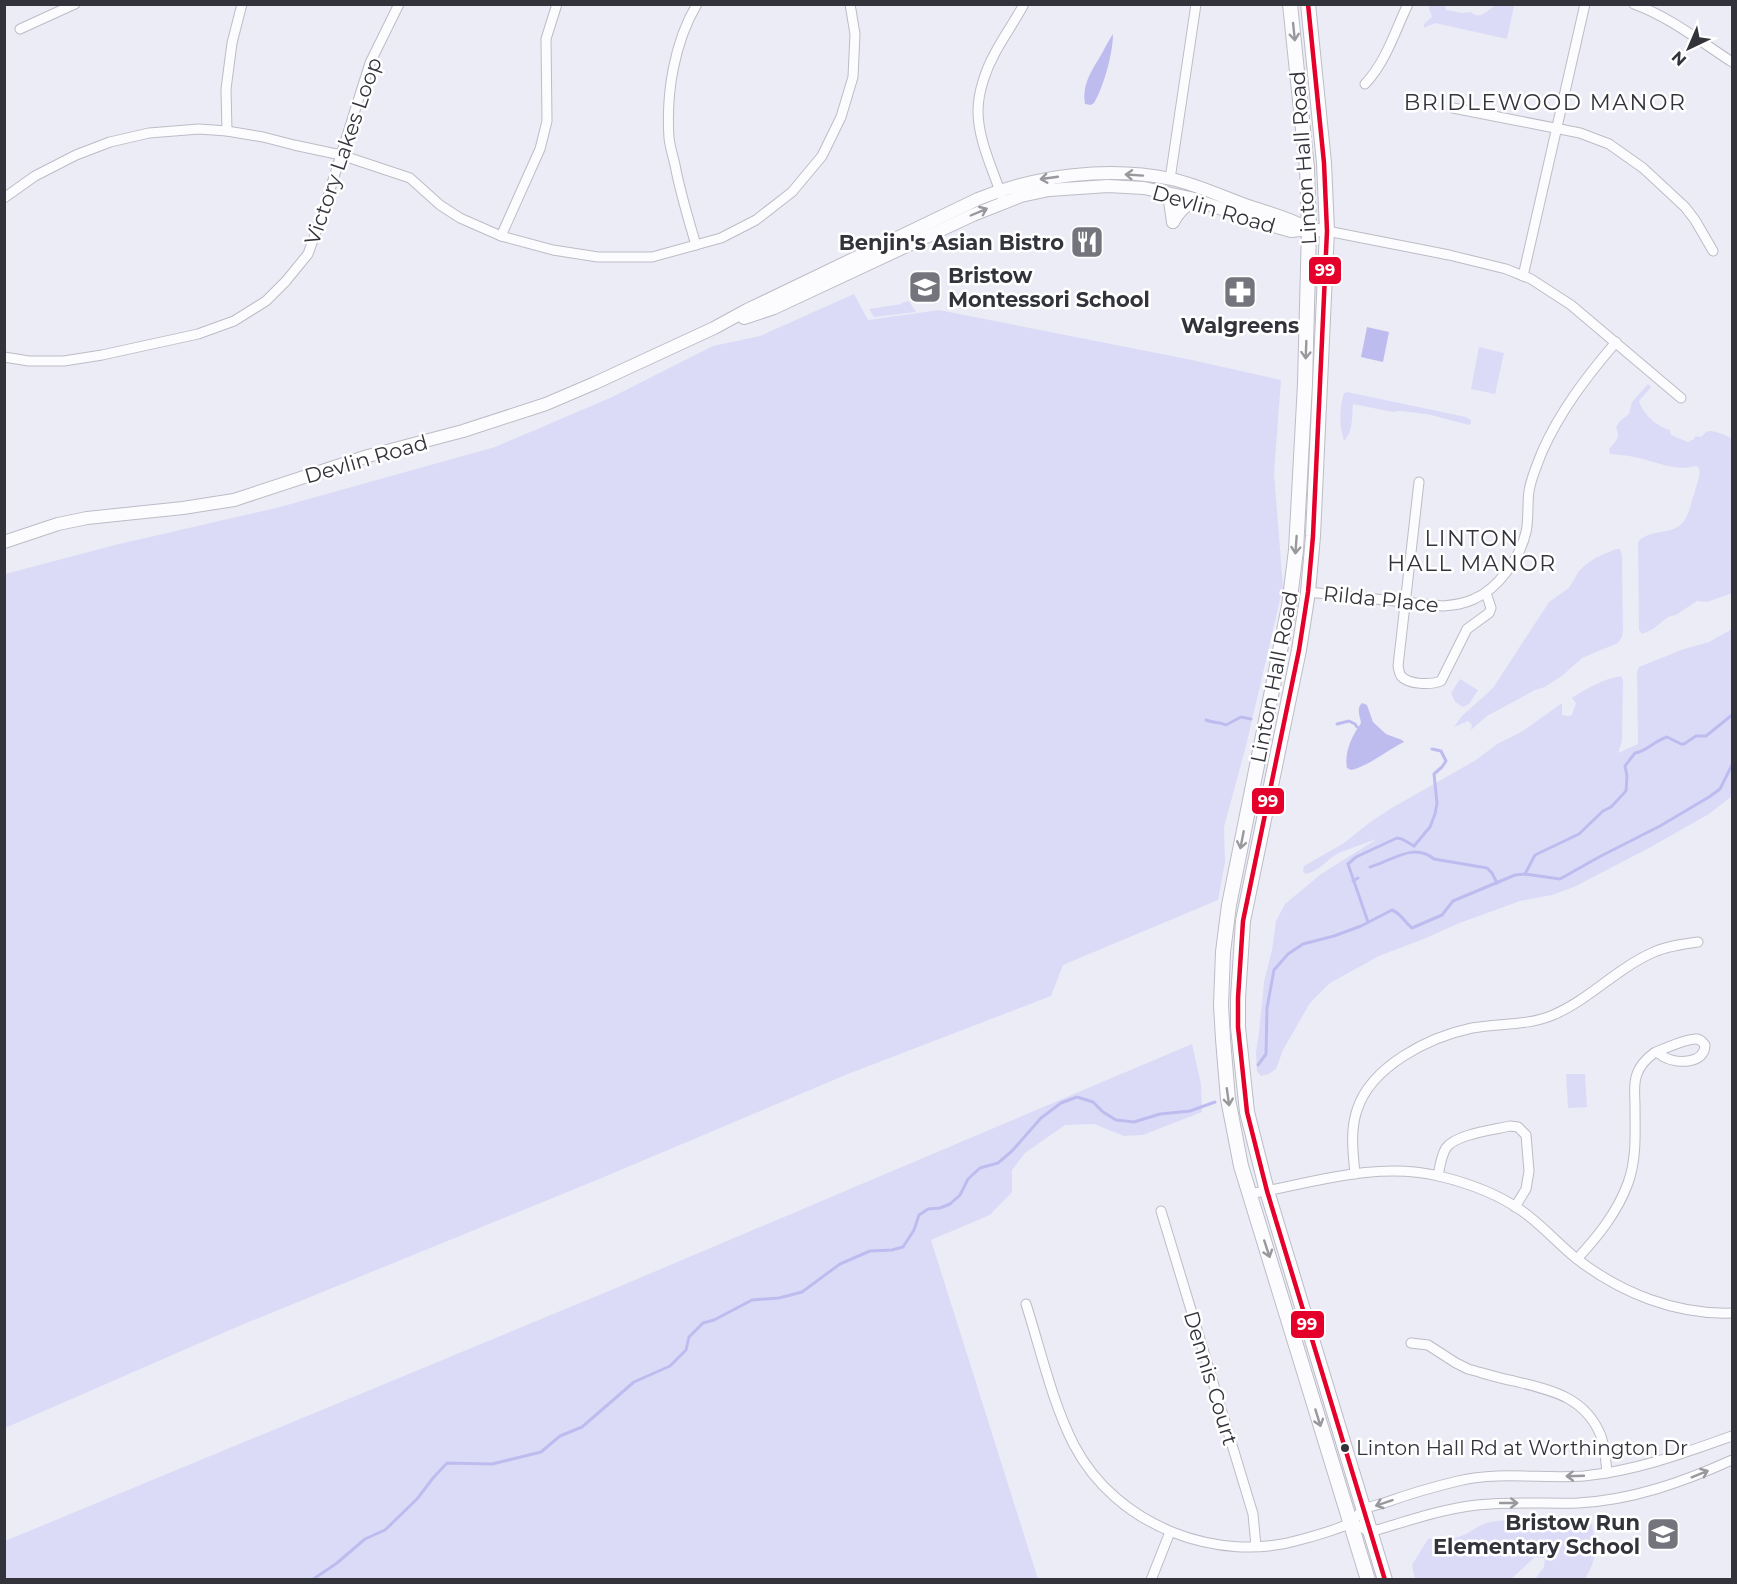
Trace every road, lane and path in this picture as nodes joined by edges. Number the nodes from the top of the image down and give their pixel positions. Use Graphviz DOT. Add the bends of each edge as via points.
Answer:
graph roads {
  1 [pos="75,4"];
  2 [pos="399,4"];
  3 [pos="557,4"];
  4 [pos="698,4"];
  5 [pos="850,4"];
  6 [pos="1024,4"];
  7 [pos="1196,4"];
  8 [pos="1290,4"];
  9 [pos="1308,4"];
  10 [pos="1408,4"];
  11 [pos="1585,4"];
  12 [pos="1634,4"];
  13 [pos="242,5"];
  14 [pos="20,29"];
  15 [pos="1732,62"];
  16 [pos="1365,84"];
  17 [pos="1453,108"];
  18 [pos="1556,128"];
  19 [pos="227,131"];
  20 [pos="341,155"];
  21 [pos="1170,179"];
  22 [pos="1160,191"];
  23 [pos="1002,196"];
  24 [pos="4,198"];
  25 [pos="1199,201"];
  26 [pos="1310,229"];
  27 [pos="1327,231"];
  28 [pos="501,236"];
  29 [pos="696,245"];
  30 [pos="1713,251"];
  31 [pos="1523,276"];
  32 [pos="1616,342"];
  33 [pos="4,357"];
  34 [pos="1681,398"];
  35 [pos="1419,482"];
  36 [pos="4,542"];
  37 [pos="1308,592"];
  38 [pos="1486,593"];
  39 [pos="1406,603"];
  40 [pos="1698,942"];
  41 [pos="1656,1052"];
  42 [pos="1355,1174"];
  43 [pos="1438,1176"];
  44 [pos="1267,1191"];
  45 [pos="1250,1194"];
  46 [pos="1515,1207"];
  47 [pos="1161,1211"];
  48 [pos="1577,1259"];
  49 [pos="1026,1304"];
  50 [pos="1732,1313"];
  51 [pos="1411,1343"];
  52 [pos="1732,1436"];
  53 [pos="1732,1460"];
  54 [pos="1607,1473"];
  55 [pos="1364,1509"];
  56 [pos="1351,1522"];
  57 [pos="1170,1532"];
  58 [pos="1370,1532"];
  59 [pos="1256,1546"];
  60 [pos="1150,1580"];
  61 [pos="1368,1580"];
  62 [pos="1385,1580"];
  1 -- 14 [label="street"];
  2 -- 20 [label="street, Victory Lakes Loop" via="370,63"];
  3 -- 28 [label="street" via="546,39 547,121 540,149"];
  4 -- 29 [label="street" via="677,53 669,93 669,139"];
  5 -- 29 [label="street" via="855,34 853,77 842,117 822,156 792,192 756,220 721,238"];
  6 -- 23 [label="street" via="995,53 978,110"];
  7 -- 21 [label="street"];
  8 -- 26 [label="main road, Linton Hall Road, one-way"];
  9 -- 27 [label="main road, Linton Hall Road"];
  10 -- 16 [label="street" via="1384,57"];
  11 -- 18 [label="street"];
  12 -- 15 [label="street" via="1676,25"];
  13 -- 19 [label="street" via="226,89"];
  17 -- 18 [label="street"];
  18 -- 30 [label="street" via="1593,137 1637,163 1685,207"];
  18 -- 31 [label="street"];
  19 -- 20 [label="street"];
  19 -- 24 [label="street" via="149,133 110,142 35,176"];
  20 -- 28 [label="street" via="410,178 460,218"];
  20 -- 33 [label="street, Victory Lakes Loop" via="308,254 266,301 234,321 198,334 74,360"];
  21 -- 23 [label="main road, Devlin Road, one-way" via="1137,174 1042,179"];
  21 -- 26 [label="main road, Devlin Road" via="1291,219"];
  22 -- 23 [label="main road, Devlin Road" via="1076,187"];
  22 -- 25 [label="main road, Devlin Road"];
  22 -- 25 [label="main road" via="1170,201 1173,222 1185,206"];
  23 -- 36 [label="main road, Devlin Road" via="774,308 714,328 546,404 234,500 87,518"];
  25 -- 26 [label="main road, Devlin Road" via="1281,229"];
  26 -- 27 [label="main road, Devlin Road"];
  26 -- 45 [label="main road, Linton Hall Road, one-way" via="1296,550 1289,606 1223,952 1224,1071 1236,1143"];
  27 -- 31 [label="street" via="1449,255"];
  27 -- 37 [label="main road, Linton Hall Road"];
  28 -- 29 [label="street" via="598,257 652,256"];
  31 -- 32 [label="street" via="1572,305"];
  32 -- 34 [label="street"];
  32 -- 38 [label="street, Rilda Place" via="1578,389 1551,433 1529,492 1528,524 1522,545"];
  35 -- 39 [label="street"];
  37 -- 39 [label="street, Rilda Place"];
  37 -- 44 [label="main road, Linton Hall Road" via="1243,921 1238,999 1240,1055 1247,1113"];
  38 -- 39 [label="street, Rilda Place" via="1443,606"];
  38 -- 39 [label="street" via="1489,613 1467,629 1441,681 1432,684 1407,680 1399,672"];
  40 -- 42 [label="street" via="1669,947 1639,960 1550,1017 1471,1028 1406,1054 1379,1074 1362,1098 1353,1128"];
  41 -- 48 [label="street" via="1646,1059 1634,1084 1635,1147 1628,1183 1601,1233"];
  42 -- 43 [label="street" via="1398,1171"];
  42 -- 44 [label="street"];
  43 -- 46 [label="street" via="1486,1191"];
  43 -- 46 [label="street" via="1445,1149 1457,1139 1518,1127 1526,1135 1529,1171 1526,1189"];
  44 -- 45 [label="street"];
  44 -- 55 [label="main road, Linton Hall Road"];
  45 -- 56 [label="main road, Linton Hall Road, one-way"];
  46 -- 48 [label="street"];
  47 -- 59 [label="street, Dennis Court" via="1253,1514"];
  48 -- 50 [label="street" via="1614,1284 1655,1302 1689,1310"];
  49 -- 57 [label="street" via="1056,1403 1080,1455 1123,1503"];
  51 -- 54 [label="street" via="1428,1345 1468,1369 1551,1390 1574,1402 1593,1421 1601,1436"];
  52 -- 54 [label="street"];
  58 -- 53 [label="street, one-way" via="1476,1505 1577,1503 1633,1496 1689,1479"];
  54 -- 55 [label="street, one-way" via="1487,1476 1432,1487"];
  55 -- 56 [label="street"];
  55 -- 58 [label="main road, Linton Hall Road"];
  56 -- 58 [label="street"];
  56 -- 59 [label="street" via="1302,1540"];
  56 -- 61 [label="main road, Linton Hall Road"];
  57 -- 59 [label="street" via="1214,1544"];
  57 -- 60 [label="street"];
  58 -- 62 [label="main road, Linton Hall Road"];
}
